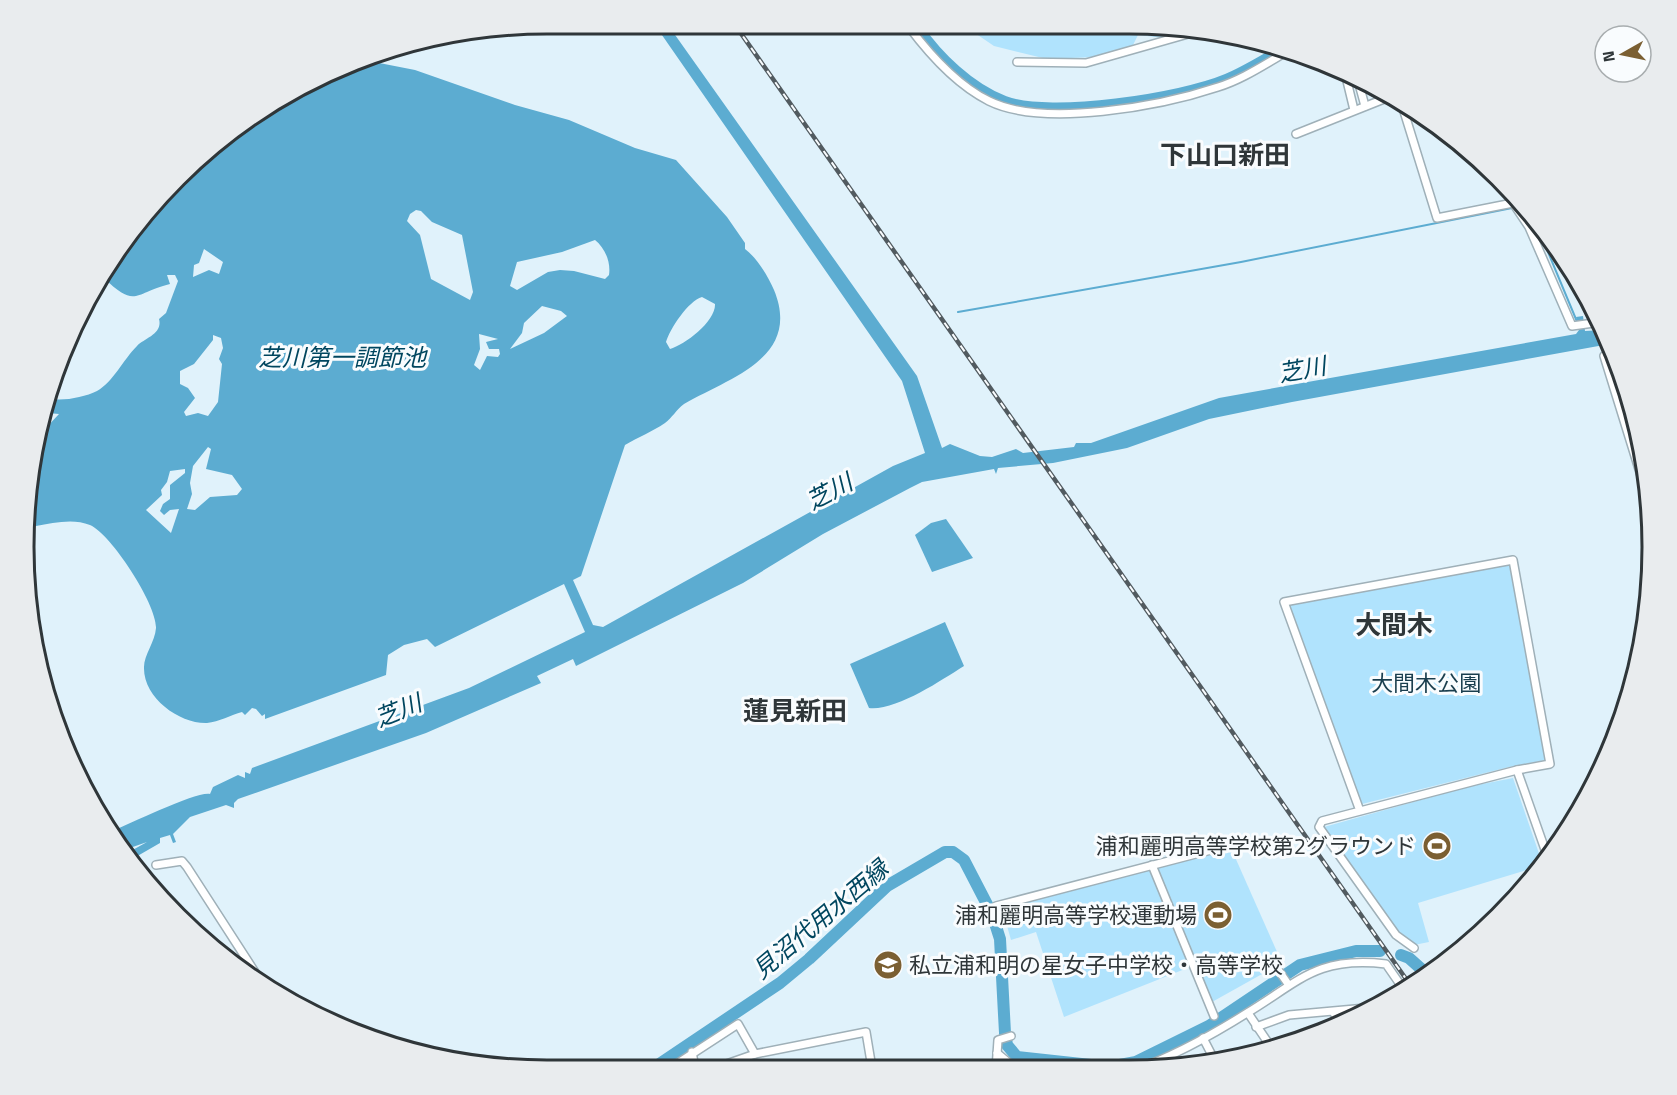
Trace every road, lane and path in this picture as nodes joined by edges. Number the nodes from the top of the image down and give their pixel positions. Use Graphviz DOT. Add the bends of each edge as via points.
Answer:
graph roads {
  1 [pos="914,34"];
  2 [pos="1177,37"];
  3 [pos="1277,57"];
  4 [pos="1017,62"];
  5 [pos="1348,83"];
  6 [pos="1360,89"];
  7 [pos="1380,100"];
  8 [pos="1365,106"];
  9 [pos="1354,110"];
  10 [pos="1405,115"];
  11 [pos="1296,134"];
  12 [pos="1510,204"];
  13 [pos="1526,223"];
  14 [pos="1591,323"];
  15 [pos="1605,356"];
  16 [pos="1634,452"];
  17 [pos="1517,770"];
  18 [pos="1360,811"];
  19 [pos="1234,844"];
  20 [pos="1545,848"];
  21 [pos="156,865"];
  22 [pos="1152,865"];
  23 [pos="996,906"];
  24 [pos="1414,948"];
  25 [pos="251,966"];
  26 [pos="1279,971"];
  27 [pos="1288,984"];
  28 [pos="1400,984"];
  29 [pos="1352,1010"];
  30 [pos="1333,1012"];
  31 [pos="1248,1013"];
  32 [pos="1214,1016"];
  33 [pos="1336,1017"];
  34 [pos="1256,1027"];
  35 [pos="1011,1036"];
  36 [pos="1203,1038"];
  37 [pos="1267,1042"];
  38 [pos="692,1052"];
  39 [pos="997,1053"];
  40 [pos="755,1054"];
  41 [pos="1211,1054"];
  42 [pos="1159,1059"];
  43 [pos="681,1060"];
  44 [pos="694,1060"];
  45 [pos="738,1060"];
  46 [pos="871,1060"];
  47 [pos="997,1060"];
  48 [pos="1005,1060"];
  1 -- 3 [label="street" via="926,49 981,96 998,105 1035,113 1153,104 1218,87"];
  2 -- 4 [label="street" via="1086,63"];
  5 -- 9 [label="street"];
  6 -- 8 [label="street"];
  7 -- 8 [label="street"];
  8 -- 9 [label="street"];
  9 -- 11 [label="street"];
  10 -- 12 [label="street" via="1437,218"];
  13 -- 14 [label="street" via="1572,326"];
  15 -- 16 [label="street"];
  17 -- 18 [label="street"];
  17 -- 18 [label="street" via="1550,764 1513,560 1284,602"];
  17 -- 20 [label="street"];
  18 -- 24 [label="street" via="1322,821 1319,826 1396,935"];
  19 -- 22 [label="street"];
  21 -- 25 [label="street" via="182,861 188,867"];
  22 -- 23 [label="street"];
  22 -- 32 [label="street"];
  26 -- 27 [label="street"];
  27 -- 28 [label="street" via="1312,972 1356,961 1386,964"];
  27 -- 31 [label="street"];
  29 -- 30 [label="street"];
  30 -- 33 [label="street"];
  30 -- 34 [label="street" via="1289,1015"];
  31 -- 34 [label="street"];
  31 -- 36 [label="street"];
  34 -- 37 [label="street"];
  35 -- 39 [label="street" via="998,1040"];
  36 -- 41 [label="street"];
  36 -- 42 [label="street"];
  38 -- 40 [label="street" via="738,1024"];
  38 -- 43 [label="street"];
  38 -- 44 [label="street"];
  39 -- 47 [label="street"];
  39 -- 48 [label="street"];
  40 -- 45 [label="street"];
  40 -- 46 [label="street" via="866,1032"];
}
